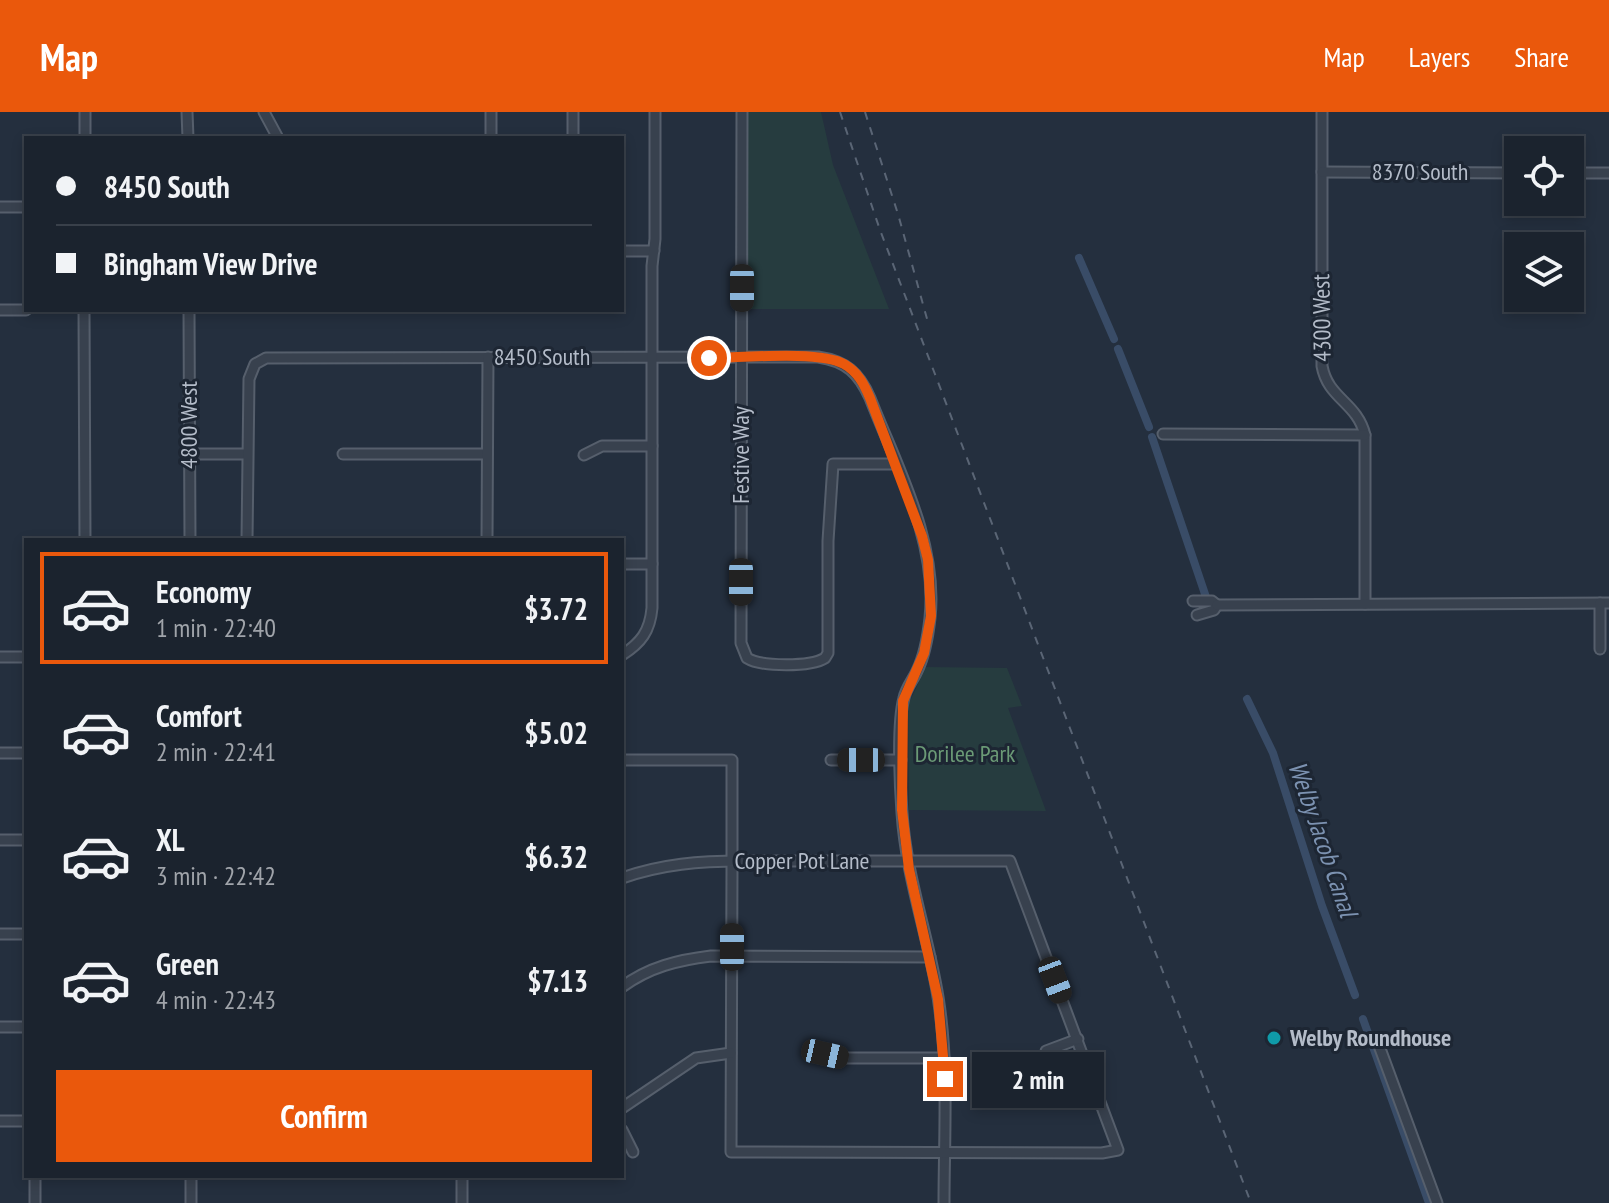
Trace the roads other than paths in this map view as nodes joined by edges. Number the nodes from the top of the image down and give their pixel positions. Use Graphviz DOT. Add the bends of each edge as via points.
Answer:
graph roads {
  1 [pos="85,112"];
  2 [pos="187,112"];
  3 [pos="264,112"];
  4 [pos="491,112"];
  5 [pos="573,112"];
  6 [pos="655,112"];
  7 [pos="742,112"];
  8 [pos="1322,112"];
  9 [pos="85,136"];
  10 [pos="188,136"];
  11 [pos="277,136"];
  12 [pos="491,136"];
  13 [pos="573,136"];
  14 [pos="1322,172"];
  15 [pos="1504,173"];
  16 [pos="1584,173"];
  17 [pos="1609,173"];
  18 [pos="0,207"];
  19 [pos="24,207"];
  20 [pos="624,251"];
  21 [pos="654,251"];
  22 [pos="0,310"];
  23 [pos="24,310"];
  24 [pos="84,312"];
  25 [pos="189,312"];
  26 [pos="488,357"];
  27 [pos="652,357"];
  28 [pos="741,358"];
  29 [pos="1163,434"];
  30 [pos="1365,435"];
  31 [pos="652,446"];
  32 [pos="189,454"];
  33 [pos="246,454"];
  34 [pos="343,454"];
  35 [pos="487,454"];
  36 [pos="584,455"];
  37 [pos="895,464"];
  38 [pos="85,538"];
  39 [pos="190,538"];
  40 [pos="247,538"];
  41 [pos="487,538"];
  42 [pos="624,564"];
  43 [pos="652,564"];
  44 [pos="1193,601"];
  45 [pos="1604,603"];
  46 [pos="1365,604"];
  47 [pos="1217,605"];
  48 [pos="1197,615"];
  49 [pos="1600,649"];
  50 [pos="624,654"];
  51 [pos="0,657"];
  52 [pos="24,657"];
  53 [pos="0,753"];
  54 [pos="24,753"];
  55 [pos="624,760"];
  56 [pos="831,760"];
  57 [pos="901,760"];
  58 [pos="0,840"];
  59 [pos="24,840"];
  60 [pos="732,861"];
  61 [pos="907,861"];
  62 [pos="624,878"];
  63 [pos="0,934"];
  64 [pos="24,934"];
  65 [pos="732,956"];
  66 [pos="930,957"];
  67 [pos="624,986"];
  68 [pos="0,1027"];
  69 [pos="24,1027"];
  70 [pos="1078,1039"];
  71 [pos="1378,1043"];
  72 [pos="1046,1051"];
  73 [pos="731,1053"];
  74 [pos="825,1054"];
  75 [pos="944,1058"];
  76 [pos="624,1107"];
  77 [pos="0,1121"];
  78 [pos="24,1121"];
  79 [pos="624,1134"];
  80 [pos="633,1152"];
  81 [pos="944,1152"];
  82 [pos="35,1178"];
  83 [pos="191,1178"];
  84 [pos="462,1178"];
  85 [pos="35,1203"];
  86 [pos="191,1203"];
  87 [pos="462,1203"];
  88 [pos="944,1203"];
  89 [pos="1437,1203"];
  1 -- 9 [label="street"];
  2 -- 10 [label="street"];
  3 -- 11 [label="street"];
  4 -- 12 [label="street"];
  5 -- 13 [label="street"];
  6 -- 21 [label="street"];
  7 -- 28 [label="street, Festive Way"];
  8 -- 14 [label="street, 4300 West"];
  14 -- 15 [label="street, 8370 South"];
  14 -- 30 [label="street, 4300 West" via="1324,381 1352,408"];
  16 -- 17 [label="street"];
  18 -- 19 [label="street"];
  20 -- 21 [label="street"];
  21 -- 27 [label="street"];
  22 -- 23 [label="street"];
  24 -- 38 [label="street"];
  25 -- 32 [label="street, 4800 West"];
  26 -- 27 [label="street, 8450 South"];
  26 -- 33 [label="street, 8450 South" via="273,357 255,364 249,379"];
  26 -- 35 [label="street"];
  27 -- 28 [label="street, 8450 South"];
  27 -- 31 [label="street"];
  28 -- 37 [label="street, 8450 South" via="831,359 852,369 863,381"];
  28 -- 37 [label="street, Festive Way" via="741,643 752,662 815,663 825,658 833,464"];
  29 -- 30 [label="street"];
  30 -- 46 [label="street"];
  31 -- 36 [label="street" via="602,446"];
  31 -- 43 [label="street"];
  32 -- 33 [label="street"];
  32 -- 39 [label="street, 4800 West"];
  33 -- 40 [label="street"];
  34 -- 35 [label="street"];
  35 -- 41 [label="street"];
  37 -- 57 [label="street" via="922,536 931,616 924,653 903,701"];
  42 -- 43 [label="street"];
  43 -- 50 [label="street" via="651,619 638,644"];
  44 -- 47 [label="street"];
  45 -- 46 [label="street"];
  45 -- 49 [label="street"];
  46 -- 47 [label="street"];
  47 -- 48 [label="street"];
  51 -- 52 [label="street"];
  53 -- 54 [label="street"];
  55 -- 60 [label="street" via="732,760"];
  56 -- 57 [label="street"];
  57 -- 61 [label="street"];
  58 -- 59 [label="street"];
  60 -- 61 [label="street, Copper Pot Lane"];
  60 -- 62 [label="street, Copper Pot Lane" via="682,863"];
  60 -- 65 [label="street"];
  61 -- 66 [label="street"];
  61 -- 70 [label="street, Copper Pot Lane" via="1010,861"];
  63 -- 64 [label="street"];
  65 -- 66 [label="street"];
  65 -- 67 [label="street" via="680,960"];
  65 -- 73 [label="street"];
  66 -- 75 [label="street"];
  68 -- 69 [label="street"];
  70 -- 72 [label="street"];
  70 -- 81 [label="street, Copper Pot Lane" via="1118,1150"];
  71 -- 89 [label="street"];
  73 -- 76 [label="street" via="696,1058"];
  73 -- 81 [label="street" via="731,1152"];
  74 -- 75 [label="street"];
  75 -- 81 [label="street"];
  77 -- 78 [label="street"];
  79 -- 80 [label="street"];
  81 -- 88 [label="street"];
  82 -- 85 [label="street"];
  83 -- 86 [label="street"];
  84 -- 87 [label="street"];
}
